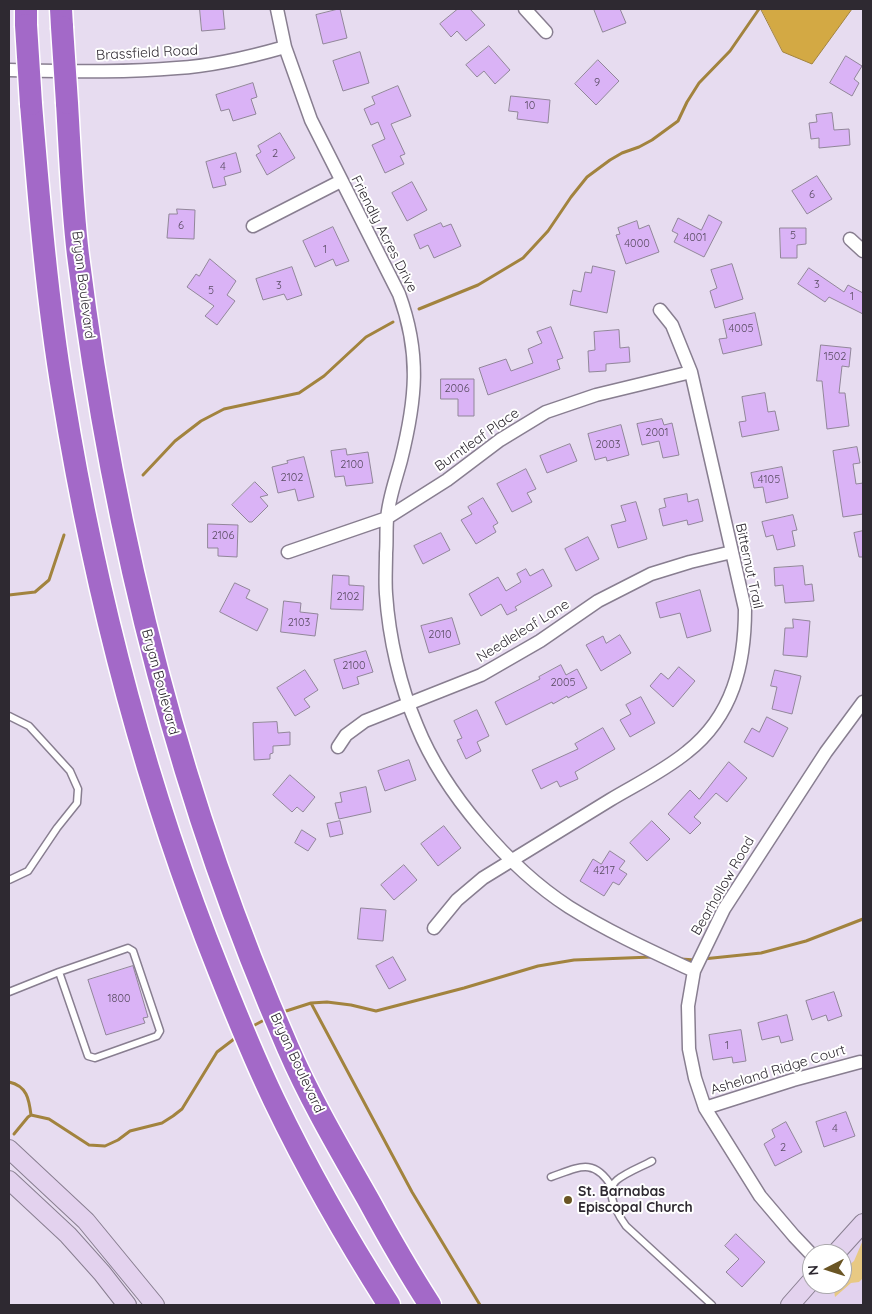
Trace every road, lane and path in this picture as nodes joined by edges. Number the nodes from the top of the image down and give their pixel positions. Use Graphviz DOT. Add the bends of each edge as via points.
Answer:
graph roads {
  1 [pos="277,9"];
  2 [pos="525,9"];
  3 [pos="26,17"];
  4 [pos="62,18"];
  5 [pos="546,32"];
  6 [pos="285,46"];
  7 [pos="9,70"];
  8 [pos="341,181"];
  9 [pos="253,226"];
  10 [pos="850,239"];
  11 [pos="863,251"];
  12 [pos="660,310"];
  13 [pos="691,372"];
  14 [pos="387,518"];
  15 [pos="288,552"];
  16 [pos="732,552"];
  17 [pos="863,702"];
  18 [pos="409,703"];
  19 [pos="9,716"];
  20 [pos="338,747"];
  21 [pos="512,860"];
  22 [pos="9,880"];
  23 [pos="434,928"];
  24 [pos="694,971"];
  25 [pos="59,972"];
  26 [pos="9,992"];
  27 [pos="860,1062"];
  28 [pos="705,1108"];
  29 [pos="9,1149"];
  30 [pos="652,1161"];
  31 [pos="551,1177"];
  32 [pos="9,1180"];
  33 [pos="612,1187"];
  34 [pos="863,1224"];
  35 [pos="802,1244"];
  36 [pos="844,1244"];
  37 [pos="802,1291"];
  38 [pos="127,1305"];
  39 [pos="155,1305"];
  40 [pos="389,1305"];
  41 [pos="430,1305"];
  42 [pos="712,1305"];
  43 [pos="790,1305"];
  1 -- 6 [label="street, Friendly Acres Drive"];
  2 -- 5 [label="street"];
  3 -- 40 [label="highway, bridge" via="40,221 63,394 98,580 142,747 199,922 266,1082 344,1232"];
  4 -- 41 [label="highway, Bryan Boulevard, bridge" via="78,253 94,370 130,562 180,754 242,939 289,1050 325,1125"];
  6 -- 7 [label="street, Brassfield Road" via="226,62 178,68 106,72"];
  6 -- 8 [label="street, Friendly Acres Drive" via="311,120"];
  8 -- 9 [label="street"];
  8 -- 14 [label="street, Friendly Acres Drive" via="400,294 413,344 414,390 410,421"];
  10 -- 11 [label="street"];
  12 -- 13 [label="street, Bitternut Trail" via="672,325"];
  13 -- 14 [label="street, Burntleaf Place" via="596,394 546,412"];
  13 -- 16 [label="street, Bitternut Trail"];
  14 -- 15 [label="street, Burntleaf Place"];
  14 -- 18 [label="street, Friendly Acres Drive" via="386,594 393,648"];
  16 -- 18 [label="street, Needleleaf Lane" via="651,574 598,601 540,641 480,675"];
  16 -- 21 [label="street, Bitternut Trail" via="744,609 745,637 742,660 728,702 718,717 688,752"];
  17 -- 24 [label="street, Bearhollow Road" via="744,877 715,925"];
  18 -- 20 [label="street, Needleleaf Lane" via="365,721 346,735"];
  18 -- 21 [label="street, Friendly Acres Drive" via="434,760 457,796 478,825"];
  19 -- 22 [label="lane" via="29,726 70,771 78,789 77,803 28,871"];
  21 -- 23 [label="street, Bitternut Trail" via="456,900"];
  21 -- 24 [label="street, Friendly Acres Drive" via="569,906 627,940"];
  24 -- 28 [label="street, Bearhollow Road" via="688,1006 689,1049"];
  25 -- 25 [label="lane" via="128,948 133,951 160,1031 157,1036 95,1058 88,1056"];
  25 -- 26 [label="lane"];
  27 -- 28 [label="street, Asheland Ridge Court"];
  28 -- 35 [label="street, Bearhollow Road" via="760,1196"];
  29 -- 39 [label="main road" via="86,1221"];
  30 -- 33 [label="lane" via="616,1180"];
  31 -- 33 [label="lane" via="588,1166 596,1168"];
  32 -- 38 [label="main road" via="68,1234"];
  33 -- 42 [label="lane" via="616,1213 626,1226"];
  34 -- 36 [label="main road"];
  37 -- 43 [label="main road"];
}
